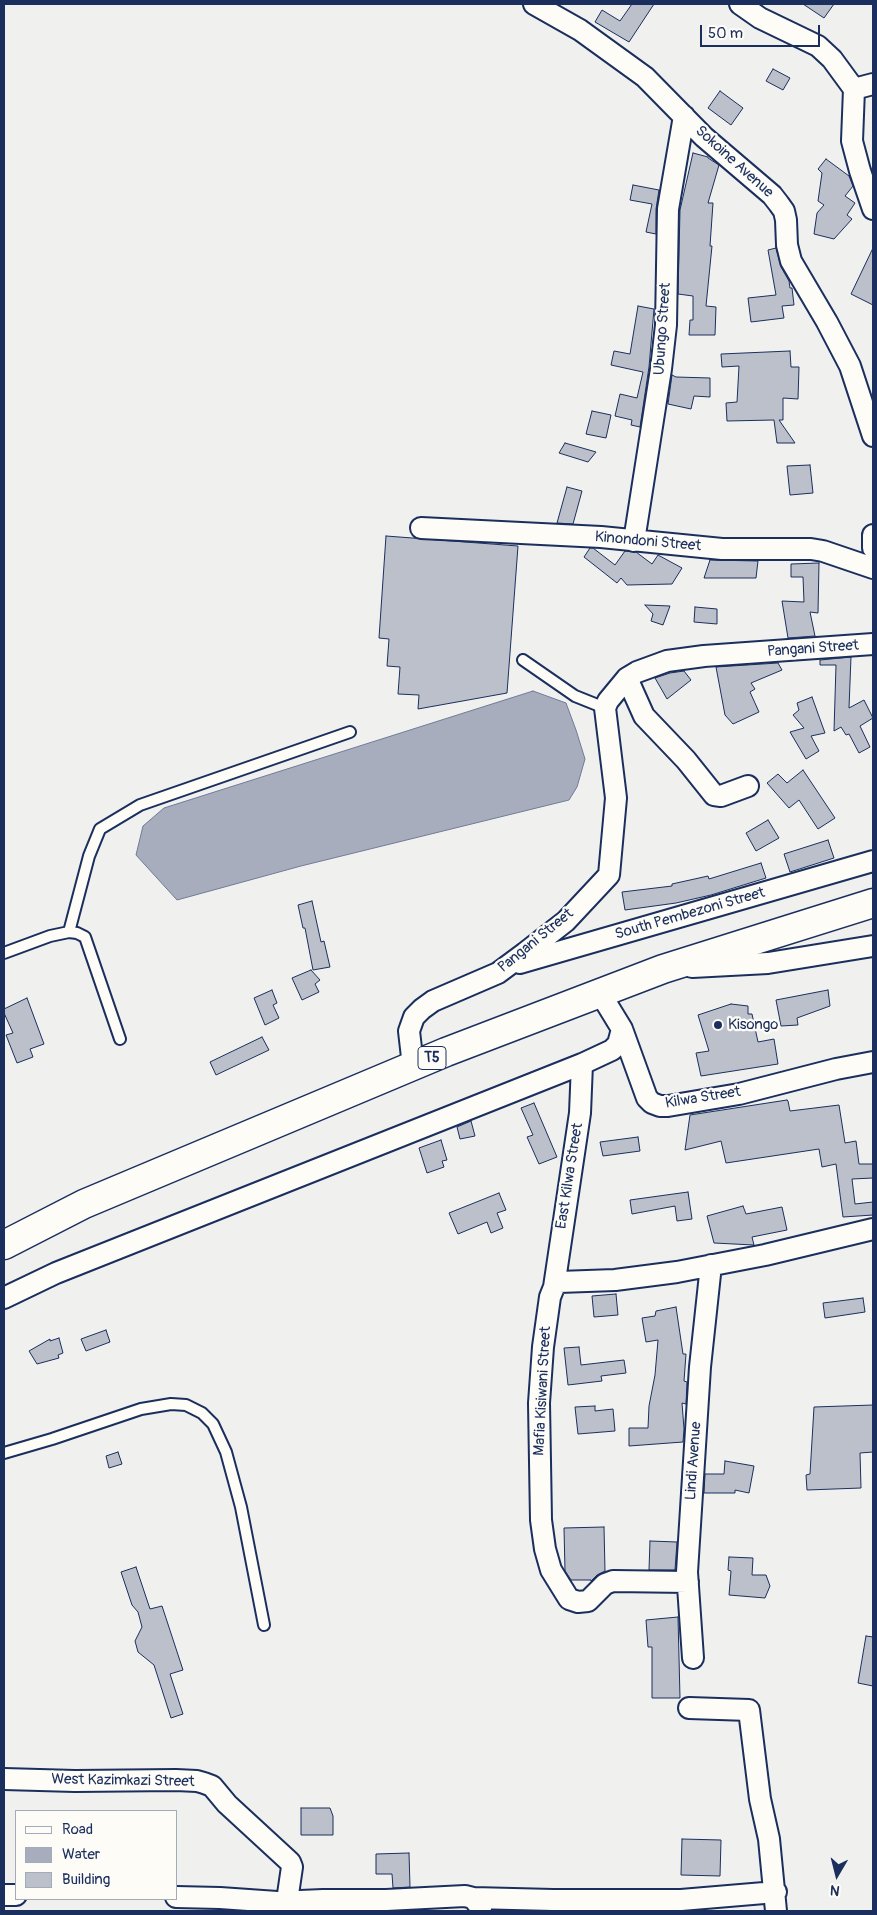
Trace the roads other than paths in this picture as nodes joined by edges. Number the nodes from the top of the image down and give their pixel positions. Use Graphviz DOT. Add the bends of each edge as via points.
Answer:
graph roads {
  1 [pos="534,4"];
  2 [pos="740,4"];
  3 [pos="864,86"];
  4 [pos="684,116"];
  5 [pos="873,209"];
  6 [pos="873,436"];
  7 [pos="421,528"];
  8 [pos="873,535"];
  9 [pos="634,541"];
  10 [pos="873,548"];
  11 [pos="873,568"];
  12 [pos="873,644"];
  13 [pos="522,660"];
  14 [pos="627,678"];
  15 [pos="605,708"];
  16 [pos="350,732"];
  17 [pos="748,786"];
  18 [pos="873,861"];
  19 [pos="873,903"];
  20 [pos="69,932"];
  21 [pos="873,946"];
  22 [pos="4,953"];
  23 [pos="507,967"];
  24 [pos="663,969"];
  25 [pos="600,994"];
  26 [pos="622,1029"];
  27 [pos="120,1039"];
  28 [pos="873,1062"];
  29 [pos="582,1064"];
  30 [pos="413,1066"];
  31 [pos="873,1229"];
  32 [pos="4,1245"];
  33 [pos="711,1265"];
  34 [pos="554,1287"];
  35 [pos="4,1298"];
  36 [pos="4,1453"];
  37 [pos="688,1582"];
  38 [pos="264,1625"];
  39 [pos="693,1658"];
  40 [pos="690,1708"];
  41 [pos="4,1779"];
  42 [pos="178,1898"];
  43 [pos="776,1902"];
  44 [pos="478,1904"];
  45 [pos="283,1905"];
  1 -- 4 [label="street, Sokoine Avenue" via="580,30 645,77"];
  2 -- 3 [label="street" via="760,18 818,46"];
  3 -- 5 [label="street" via="852,141"];
  4 -- 6 [label="street, Sokoine Avenue" via="772,195 784,211 791,261 850,366"];
  4 -- 9 [label="street, Ubungo Street" via="668,209 666,325 661,369"];
  7 -- 9 [label="street, Kinondoni Street"];
  8 -- 10 [label="street"];
  9 -- 11 [label="street, Kinondoni Street" via="722,548 811,549"];
  12 -- 14 [label="street, Pangani Street" via="667,661"];
  13 -- 15 [label="lane" via="575,696"];
  14 -- 15 [label="street, Pangani Street"];
  14 -- 17 [label="street" via="644,716 714,794 720,796"];
  15 -- 23 [label="street, Pangani Street" via="616,798 611,870 566,921"];
  16 -- 20 [label="lane" via="140,805 100,829 89,856"];
  18 -- 23 [label="street, South Pembezoni Street"];
  19 -- 24 [label="highway, T5"];
  20 -- 22 [label="lane"];
  20 -- 27 [label="lane" via="85,937"];
  21 -- 24 [label="street" via="768,964"];
  23 -- 30 [label="street, Pangani Street" via="434,1001 414,1017 409,1031"];
  24 -- 25 [label="highway, T5"];
  25 -- 26 [label="street, Kilwa Street"];
  25 -- 30 [label="highway, T5"];
  26 -- 28 [label="street, Kilwa Street" via="647,1098 660,1106 739,1094"];
  26 -- 29 [label="street" via="618,1044 612,1050"];
  29 -- 34 [label="street, East Kilwa Street" via="580,1112"];
  29 -- 35 [label="street" via="56,1273"];
  30 -- 32 [label="highway, T5" via="84,1204"];
  31 -- 33 [label="street"];
  33 -- 34 [label="street" via="615,1280 559,1282"];
  33 -- 37 [label="street, Lindi Avenue" via="699,1376"];
  34 -- 37 [label="street, Mafia Kisiwani Street" via="543,1347 540,1403 541,1520 551,1570 569,1599 578,1602 588,1601 605,1584 613,1581"];
  36 -- 38 [label="lane" via="140,1409 186,1404 202,1413 213,1424 226,1452 241,1507"];
  37 -- 39 [label="street, Lindi Avenue"];
  40 -- 43 [label="street" via="749,1710"];
  41 -- 45 [label="street, West Kazimkazi Street" via="176,1780 212,1786 290,1862 292,1866"];
  42 -- 45 [label="street" via="220,1898"];
  43 -- 44 [label="street" via="553,1900"];
  44 -- 45 [label="street" via="465,1896"];
}
